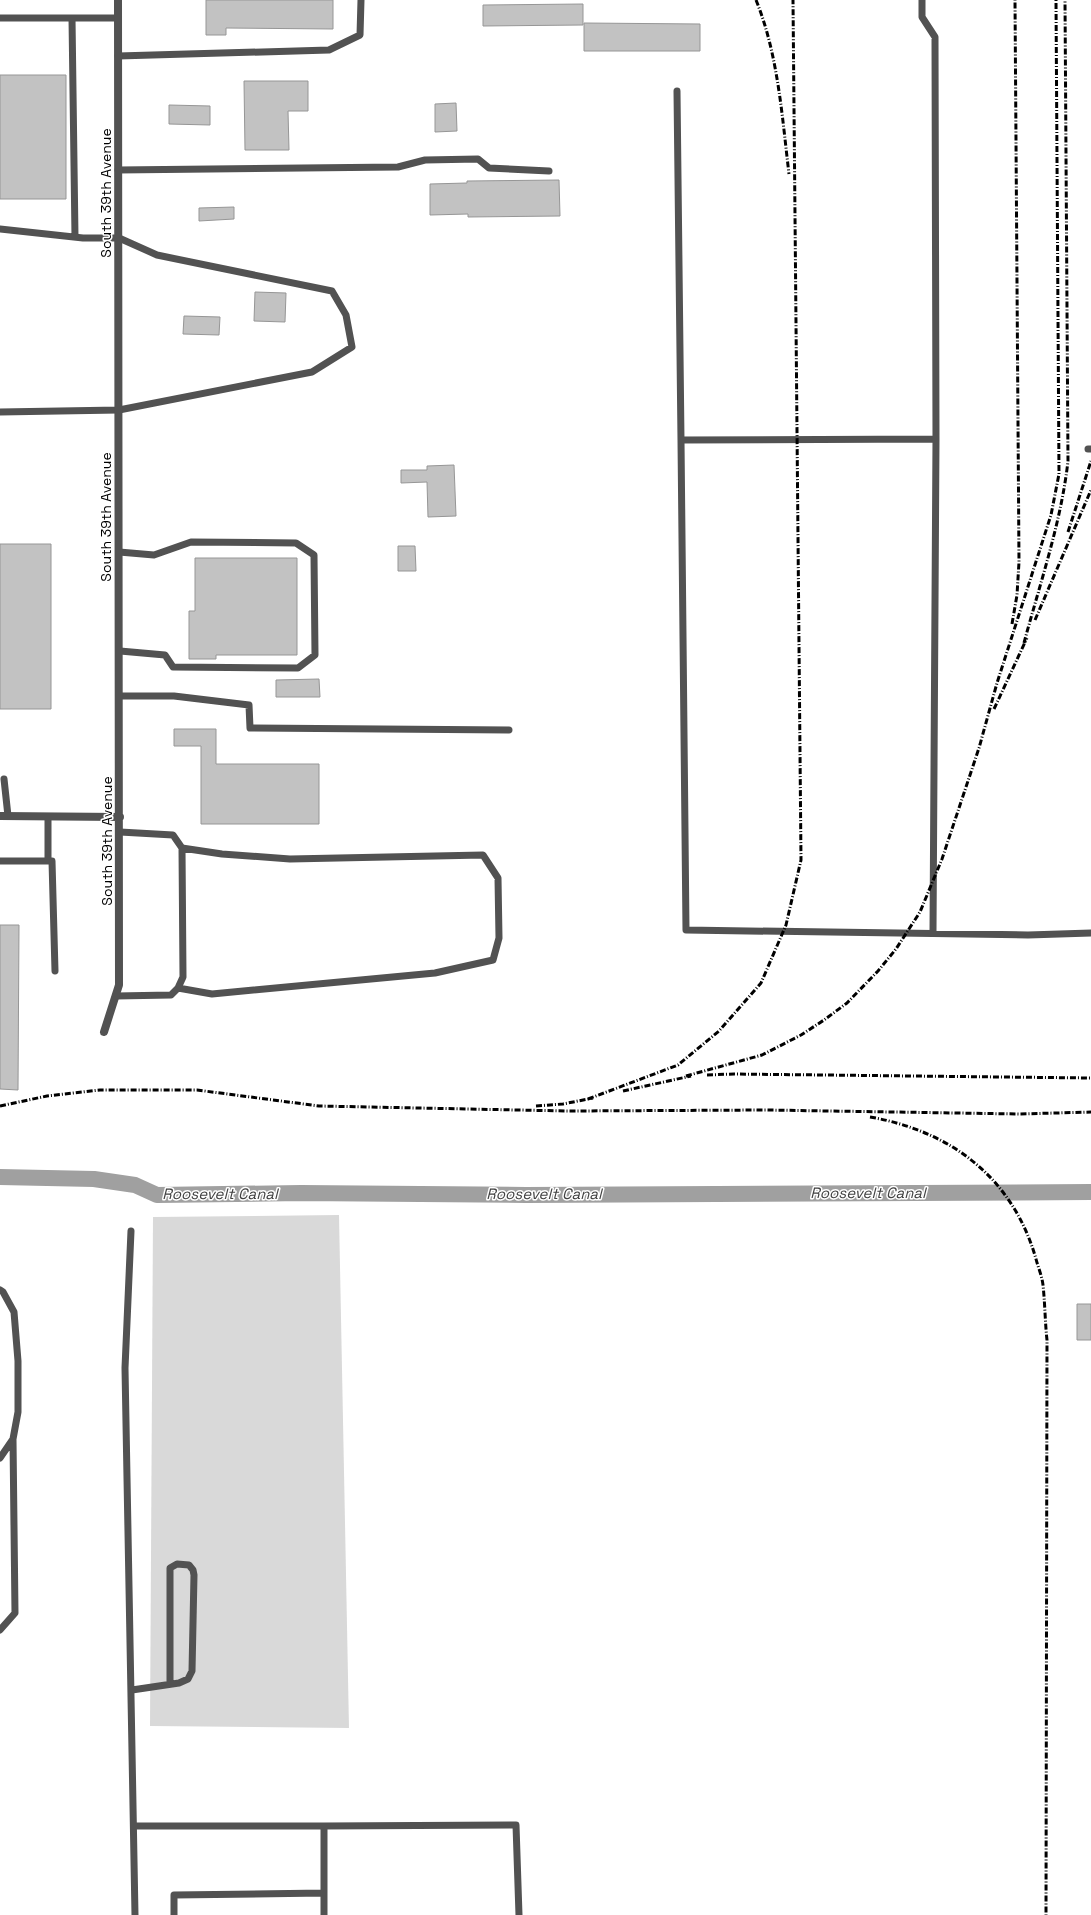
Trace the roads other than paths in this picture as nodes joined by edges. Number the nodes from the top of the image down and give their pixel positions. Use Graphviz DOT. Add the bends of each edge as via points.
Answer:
graph roads {
  1 [pos="118,0"];
  2 [pos="361,0"];
  3 [pos="922,0"];
  4 [pos="0,18"];
  5 [pos="72,18"];
  6 [pos="118,18"];
  7 [pos="118,56"];
  8 [pos="677,91"];
  9 [pos="118,170"];
  10 [pos="549,171"];
  11 [pos="0,229"];
  12 [pos="75,237"];
  13 [pos="119,238"];
  14 [pos="119,410"];
  15 [pos="0,412"];
  16 [pos="936,438"];
  17 [pos="681,440"];
  18 [pos="120,552"];
  19 [pos="120,651"];
  20 [pos="120,696"];
  21 [pos="509,730"];
  22 [pos="4,779"];
  23 [pos="4,816"];
  24 [pos="48,817"];
  25 [pos="120,817"];
  26 [pos="120,832"];
  27 [pos="182,848"];
  28 [pos="0,861"];
  29 [pos="48,861"];
  30 [pos="933,933"];
  31 [pos="1091,933"];
  32 [pos="55,971"];
  33 [pos="178,988"];
  34 [pos="116,996"];
  35 [pos="104,1032"];
  36 [pos="131,1231"];
  37 [pos="0,1290"];
  38 [pos="13,1439"];
  39 [pos="0,1458"];
  40 [pos="0,1630"];
  41 [pos="170,1684"];
  42 [pos="132,1690"];
  43 [pos="134,1826"];
  44 [pos="324,1826"];
  45 [pos="324,1893"];
  46 [pos="135,1915"];
  47 [pos="174,1915"];
  48 [pos="324,1915"];
  49 [pos="518,1915"];
  1 -- 6 [label="street, South 39th Avenue"];
  2 -- 7 [label="lane" via="360,35 329,50"];
  3 -- 16 [label="lane" via="922,17 935,37"];
  4 -- 5 [label="lane"];
  5 -- 6 [label="lane"];
  5 -- 12 [label="lane"];
  6 -- 7 [label="street, South 39th Avenue"];
  7 -- 9 [label="street, South 39th Avenue"];
  8 -- 17 [label="lane"];
  9 -- 10 [label="lane" via="398,167 425,160 478,159 489,168"];
  9 -- 13 [label="street, South 39th Avenue"];
  11 -- 12 [label="lane"];
  12 -- 13 [label="lane"];
  13 -- 14 [label="street, South 39th Avenue"];
  13 -- 14 [label="lane" via="157,255 332,291 346,314 352,347 312,372"];
  14 -- 15 [label="lane"];
  14 -- 18 [label="street, South 39th Avenue"];
  16 -- 17 [label="lane"];
  16 -- 30 [label="lane"];
  17 -- 30 [label="lane" via="686,930"];
  18 -- 19 [label="street, South 39th Avenue"];
  18 -- 19 [label="lane" via="154,554 191,542 296,542 314,554 315,655 298,668 173,666 165,655"];
  19 -- 20 [label="street, South 39th Avenue"];
  20 -- 21 [label="lane" via="174,696 249,705 250,728"];
  20 -- 25 [label="street, South 39th Avenue"];
  22 -- 23 [label="lane"];
  23 -- 24 [label="street"];
  24 -- 25 [label="street"];
  24 -- 29 [label="lane"];
  25 -- 26 [label="street, South 39th Avenue"];
  26 -- 27 [label="lane" via="173,835"];
  26 -- 34 [label="street, South 39th Avenue" via="120,984"];
  27 -- 33 [label="lane" via="183,977"];
  27 -- 33 [label="lane" via="290,859 483,855 498,878 499,938 493,960 435,973 212,994"];
  28 -- 29 [label="lane"];
  29 -- 32 [label="lane" via="52,861"];
  30 -- 31 [label="lane"];
  33 -- 34 [label="lane" via="170,995"];
  34 -- 35 [label="street, South 39th Avenue"];
  36 -- 42 [label="lane" via="125,1368"];
  37 -- 38 [label="lane" via="14,1312 18,1361 18,1412"];
  38 -- 39 [label="lane"];
  38 -- 40 [label="lane" via="15,1613"];
  41 -- 41 [label="lane" via="188,1679 192,1671 194,1575 189,1565 177,1564 170,1568"];
  41 -- 42 [label="lane"];
  42 -- 43 [label="lane"];
  43 -- 44 [label="lane"];
  43 -- 46 [label="lane"];
  44 -- 45 [label="lane"];
  44 -- 49 [label="lane" via="516,1825"];
  45 -- 47 [label="lane" via="174,1895"];
  45 -- 48 [label="lane"];
}
